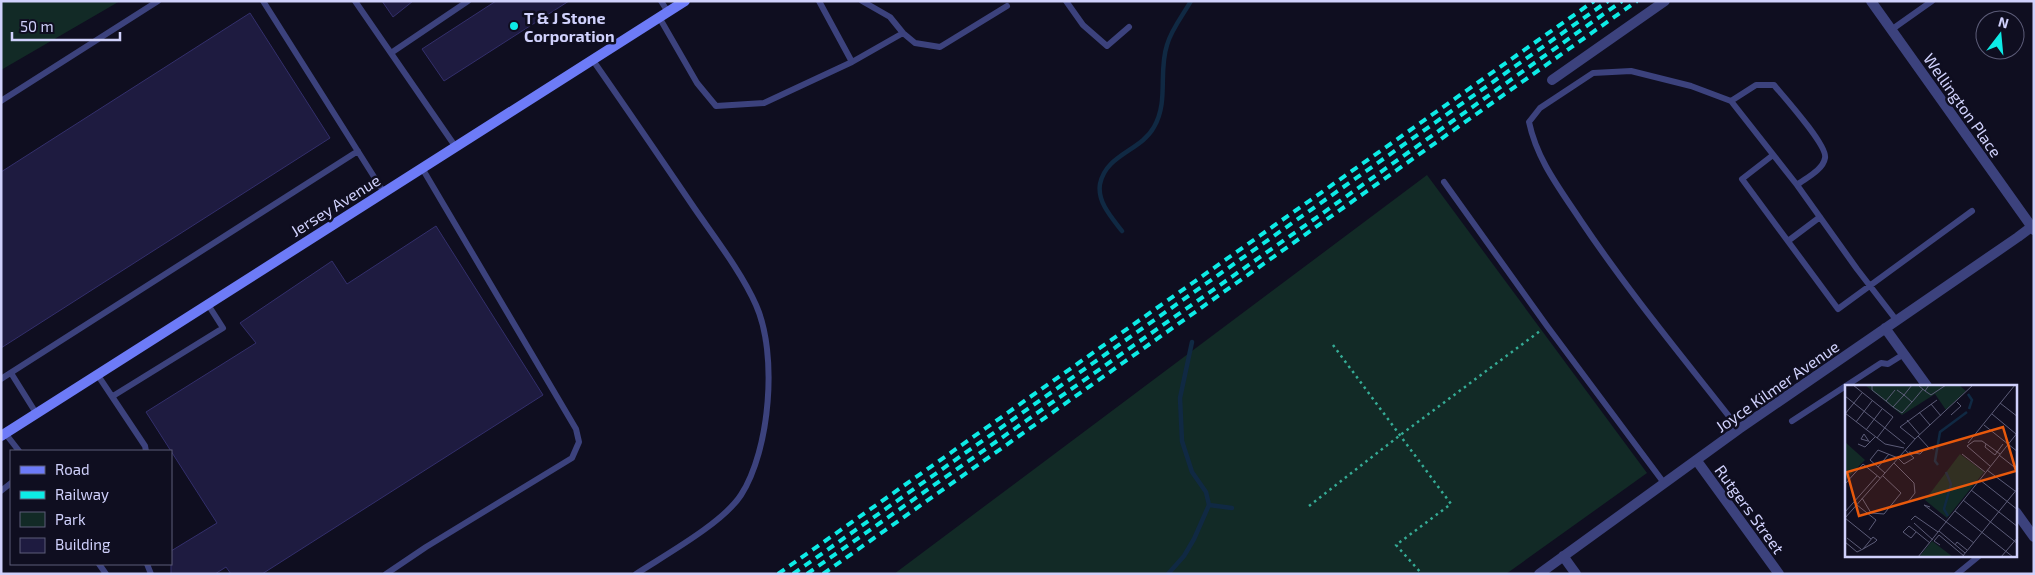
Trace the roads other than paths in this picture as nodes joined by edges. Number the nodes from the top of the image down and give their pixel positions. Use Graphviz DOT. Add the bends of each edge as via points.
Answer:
graph roads {
  1 [pos="158,1"];
  2 [pos="262,1"];
  3 [pos="355,1"];
  4 [pos="468,1"];
  5 [pos="661,1"];
  6 [pos="685,1"];
  7 [pos="819,1"];
  8 [pos="862,1"];
  9 [pos="1066,1"];
  10 [pos="1665,1"];
  11 [pos="1871,1"];
  12 [pos="1932,1"];
  13 [pos="1007,6"];
  14 [pos="663,14"];
  15 [pos="1129,27"];
  16 [pos="1891,30"];
  17 [pos="903,33"];
  18 [pos="391,53"];
  19 [pos="592,60"];
  20 [pos="852,62"];
  21 [pos="1552,80"];
  22 [pos="1,101"];
  23 [pos="1731,101"];
  24 [pos="456,146"];
  25 [pos="358,151"];
  26 [pos="1773,155"];
  27 [pos="422,168"];
  28 [pos="1444,182"];
  29 [pos="1796,185"];
  30 [pos="384,191"];
  31 [pos="1972,211"];
  32 [pos="1820,217"];
  33 [pos="2033,227"];
  34 [pos="1788,241"];
  35 [pos="1869,285"];
  36 [pos="207,304"];
  37 [pos="1897,321"];
  38 [pos="1885,328"];
  39 [pos="1904,354"];
  40 [pos="11,373"];
  41 [pos="98,374"];
  42 [pos="1,379"];
  43 [pos="1847,385"];
  44 [pos="1926,385"];
  45 [pos="1845,386"];
  46 [pos="113,396"];
  47 [pos="36,413"];
  48 [pos="1792,420"];
  49 [pos="1740,430"];
  50 [pos="3,434"];
  51 [pos="18,450"];
  52 [pos="146,450"];
  53 [pos="1697,461"];
  54 [pos="1664,483"];
  55 [pos="2020,525"];
  56 [pos="2034,537"];
  57 [pos="1564,556"];
  58 [pos="1977,558"];
  59 [pos="386,574"];
  60 [pos="636,574"];
  61 [pos="1539,574"];
  62 [pos="1576,574"];
  63 [pos="1779,574"];
  64 [pos="1957,574"];
  1 -- 22 [label="lane"];
  2 -- 25 [label="lane"];
  3 -- 18 [label="lane"];
  4 -- 18 [label="lane"];
  5 -- 14 [label="lane"];
  6 -- 14 [label="street, Jersey Avenue"];
  7 -- 20 [label="lane"];
  8 -- 17 [label="lane" via="890,17"];
  9 -- 15 [label="lane" via="1083,26 1107,46"];
  10 -- 21 [label="street"];
  11 -- 16 [label="street, Wellington Place"];
  12 -- 16 [label="lane"];
  13 -- 17 [label="lane" via="940,47 915,43"];
  14 -- 19 [label="street, Jersey Avenue"];
  14 -- 20 [label="lane" via="697,83 716,106 764,103"];
  16 -- 33 [label="street, Wellington Place"];
  17 -- 20 [label="lane"];
  18 -- 24 [label="lane"];
  19 -- 24 [label="street, Jersey Avenue"];
  19 -- 60 [label="lane" via="725,252 756,305 765,336 768,367 769,398 764,431 752,473 741,496 692,539"];
  23 -- 26 [label="lane"];
  23 -- 29 [label="lane" via="1756,85 1774,85 1806,124 1824,148 1826,157 1822,166"];
  23 -- 49 [label="lane" via="1691,86 1631,71 1593,74 1540,108 1529,122 1544,165 1588,231 1640,305"];
  24 -- 27 [label="street, Jersey Avenue"];
  25 -- 30 [label="lane"];
  25 -- 40 [label="lane"];
  26 -- 29 [label="lane"];
  26 -- 34 [label="lane" via="1742,179"];
  27 -- 30 [label="street, Jersey Avenue"];
  27 -- 59 [label="lane" via="576,429 580,442 572,458"];
  28 -- 54 [label="lane"];
  29 -- 32 [label="lane"];
  30 -- 36 [label="street, Jersey Avenue"];
  31 -- 35 [label="lane"];
  32 -- 34 [label="lane"];
  32 -- 35 [label="lane"];
  33 -- 37 [label="street, Joyce Kilmer Avenue"];
  34 -- 35 [label="lane" via="1838,309"];
  35 -- 37 [label="lane"];
  36 -- 41 [label="street, Jersey Avenue"];
  36 -- 46 [label="lane" via="223,328"];
  37 -- 38 [label="street, Joyce Kilmer Avenue"];
  38 -- 39 [label="street"];
  38 -- 49 [label="street, Joyce Kilmer Avenue"];
  39 -- 43 [label="lane" via="1888,364 1881,363"];
  39 -- 44 [label="street"];
  40 -- 42 [label="lane"];
  40 -- 47 [label="lane"];
  41 -- 46 [label="lane"];
  41 -- 47 [label="street, Jersey Avenue"];
  45 -- 48 [label="lane"];
  46 -- 52 [label="lane"];
  47 -- 50 [label="street, Jersey Avenue"];
  49 -- 53 [label="street, Joyce Kilmer Avenue"];
  50 -- 51 [label="lane"];
  53 -- 54 [label="street, Joyce Kilmer Avenue"];
  53 -- 63 [label="street, Rutgers Street"];
  54 -- 57 [label="street, Joyce Kilmer Avenue"];
  55 -- 56 [label="street"];
  57 -- 61 [label="street, Joyce Kilmer Avenue"];
  57 -- 62 [label="street"];
  58 -- 64 [label="lane"];
}
